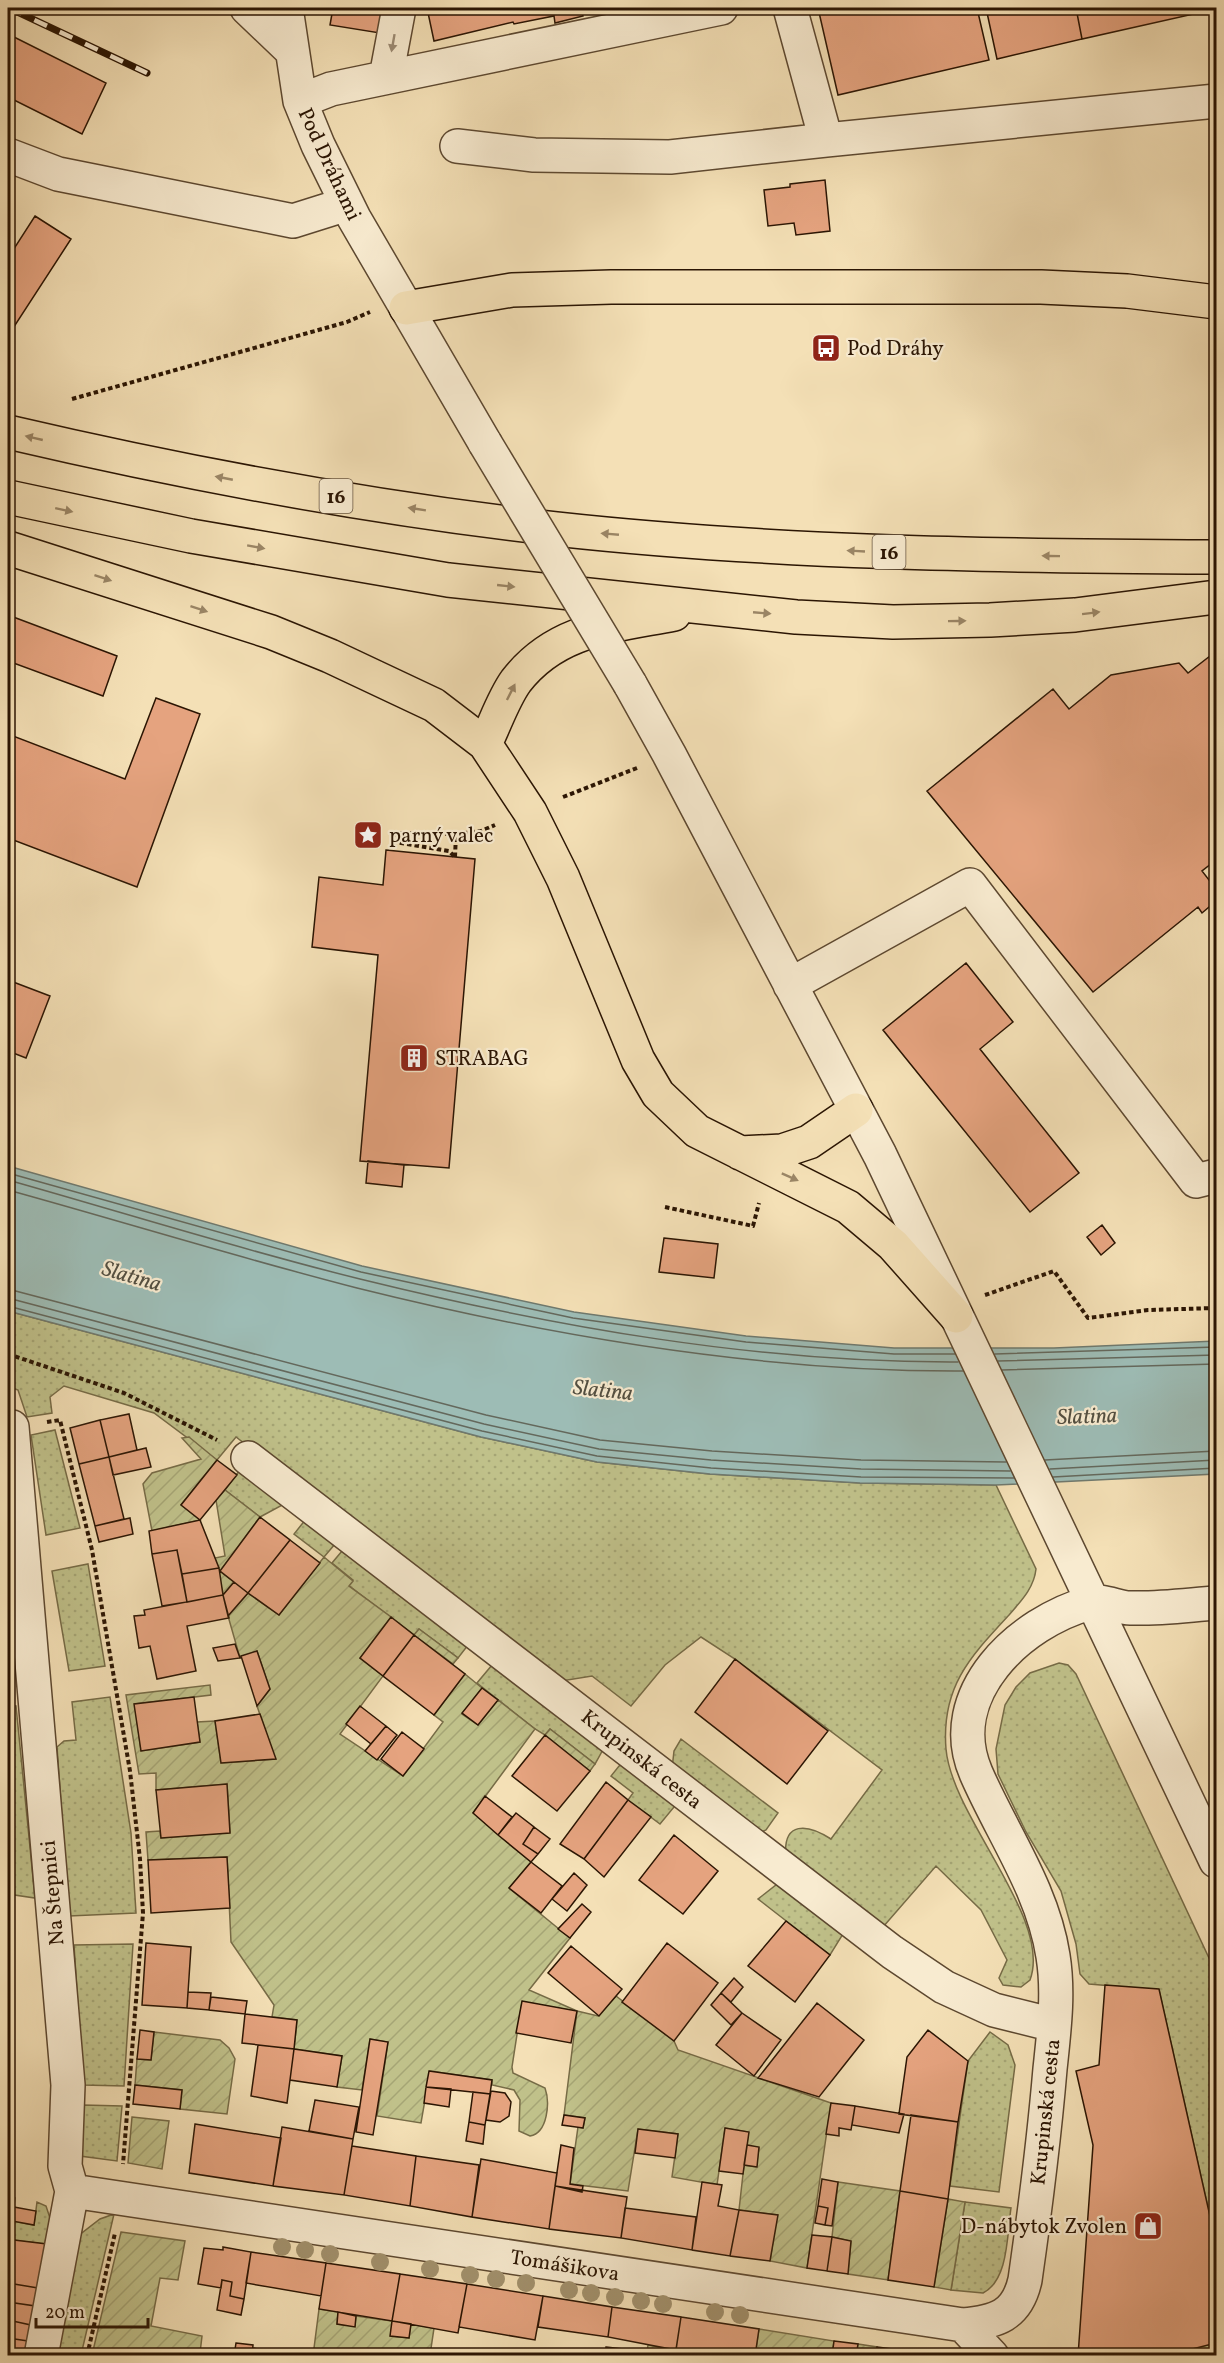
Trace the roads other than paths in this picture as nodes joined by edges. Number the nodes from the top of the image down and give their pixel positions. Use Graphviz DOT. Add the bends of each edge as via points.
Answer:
graph roads {
  1 [pos="247,8"];
  2 [pos="286,8"];
  3 [pos="399,8"];
  4 [pos="790,8"];
  5 [pos="701,10"];
  6 [pos="620,18"];
  7 [pos="291,50"];
  8 [pos="386,77"];
  9 [pos="300,101"];
  10 [pos="1216,101"];
  11 [pos="826,140"];
  12 [pos="457,146"];
  13 [pos="8,155"];
  14 [pos="346,204"];
  15 [pos="1213,304"];
  16 [pos="406,308"];
  17 [pos="8,432"];
  18 [pos="8,497"];
  19 [pos="1216,536"];
  20 [pos="8,548"];
  21 [pos="1109,557"];
  22 [pos="1216,557"];
  23 [pos="1216,597"];
  24 [pos="704,608"];
  25 [pos="485,744"];
  26 [pos="790,985"];
  27 [pos="856,1110"];
  28 [pos="736,1153"];
  29 [pos="1216,1176"];
  30 [pos="956,1316"];
  31 [pos="12,1427"];
  32 [pos="248,1458"];
  33 [pos="14,1546"];
  34 [pos="1092,1602"];
  35 [pos="1216,1603"];
  36 [pos="1216,1861"];
  37 [pos="1054,2025"];
  38 [pos="72,2191"];
  39 [pos="1026,2270"];
  40 [pos="960,2340"];
  41 [pos="41,2355"];
  42 [pos="992,2355"];
  1 -- 7 [label="street"];
  2 -- 7 [label="street, Pod Dráhami"];
  3 -- 8 [label="street, one-way"];
  4 -- 11 [label="street"];
  5 -- 6 [label="street"];
  6 -- 8 [label="street"];
  7 -- 9 [label="street, Pod Dráhami"];
  8 -- 9 [label="street"];
  9 -- 14 [label="street, Pod Dráhami"];
  10 -- 11 [label="street"];
  11 -- 12 [label="street" via="670,157 534,155"];
  13 -- 14 [label="street" via="58,174 293,221"];
  14 -- 16 [label="street, Pod Dráhami"];
  15 -- 16 [label="main road" via="1127,291 1041,287 611,287 512,290"];
  16 -- 26 [label="street, Pod Dráhami, bridge" via="630,684"];
  21 -- 17 [label="main road, 16, one-way" via="888,552 556,529 241,481"];
  18 -- 24 [label="main road, one-way" via="190,536 405,573"];
  19 -- 21 [label="main road"];
  20 -- 25 [label="main road, one-way" via="271,632 390,682 434,705"];
  21 -- 22 [label="main road, 16"];
  24 -- 23 [label="main road, one-way" via="893,622 980,621 1076,615"];
  25 -- 24 [label="main road, one-way" via="514,683 547,650 580,633"];
  25 -- 28 [label="main road" via="530,812 563,878 638,1060 658,1094 697,1131"];
  26 -- 27 [label="street, Pod Dráhami"];
  26 -- 29 [label="street" via="970,885 1196,1181"];
  27 -- 28 [label="main road" via="809,1142 782,1151"];
  27 -- 30 [label="street, Pod Dráhami"];
  28 -- 30 [label="main road, one-way" via="848,1207 893,1245"];
  30 -- 34 [label="street, Pod Dráhami"];
  31 -- 33 [label="street, Na Štepnici"];
  32 -- 37 [label="street, Krupinská cesta" via="892,1952 944,1987 994,2010"];
  33 -- 38 [label="street, Na Štepnici" via="68,2085 65,2166"];
  34 -- 35 [label="street" via="1129,1608"];
  34 -- 36 [label="street, Pod Dráhami"];
  34 -- 37 [label="street, Krupinská cesta" via="1026,1633 1002,1654 985,1675 969,1722 968,1738 976,1772 1017,1853 1050,1939 1056,1981"];
  37 -- 39 [label="street, Krupinská cesta"];
  38 -- 40 [label="street, Tomášikova"];
  38 -- 41 [label="street, Na Štepnici"];
  39 -- 40 [label="street, Tomášikova" via="1014,2308"];
  40 -- 42 [label="street"];
}
